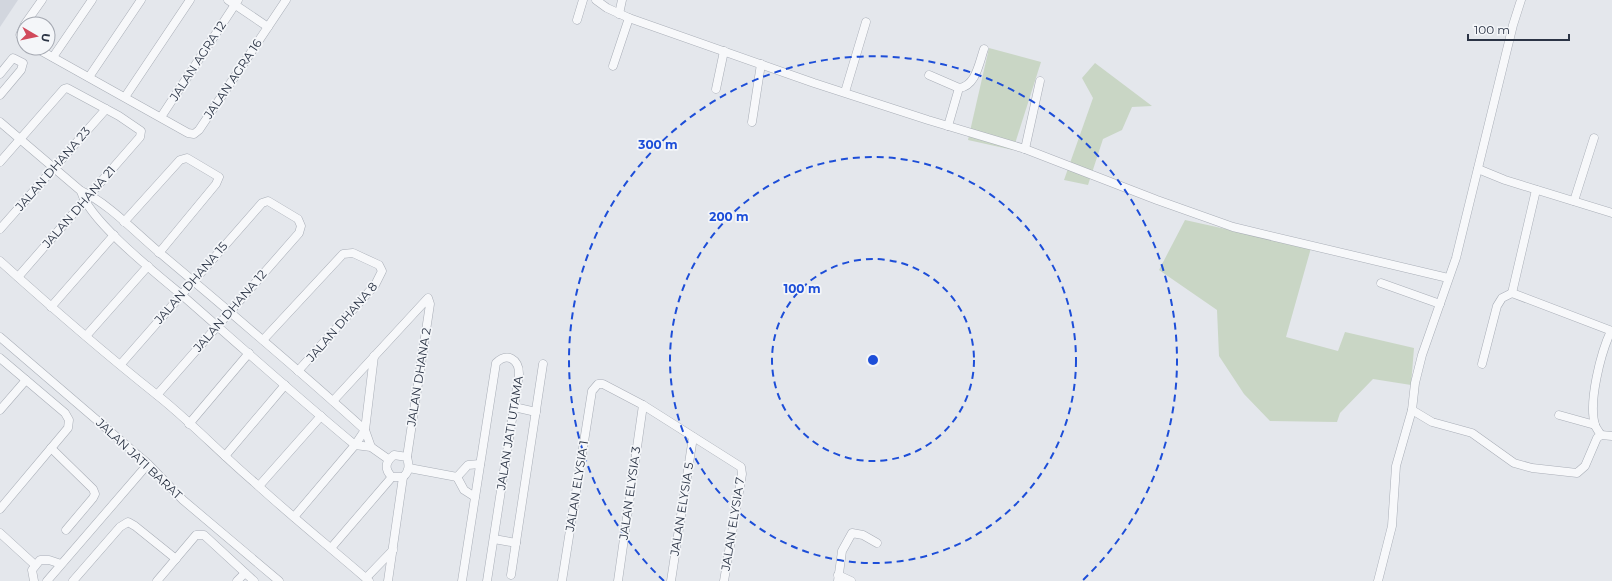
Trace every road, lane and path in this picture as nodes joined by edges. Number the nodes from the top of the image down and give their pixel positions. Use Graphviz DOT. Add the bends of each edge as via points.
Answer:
graph roads {
  1 [pos="42,0"];
  2 [pos="92,0"];
  3 [pos="141,0"];
  4 [pos="190,0"];
  5 [pos="286,0"];
  6 [pos="583,0"];
  7 [pos="596,0"];
  8 [pos="622,0"];
  9 [pos="1521,0"];
  10 [pos="234,2"];
  11 [pos="619,14"];
  12 [pos="31,16"];
  13 [pos="629,18"];
  14 [pos="577,20"];
  15 [pos="866,22"];
  16 [pos="268,27"];
  17 [pos="984,49"];
  18 [pos="724,51"];
  19 [pos="50,56"];
  20 [pos="53,58"];
  21 [pos="761,64"];
  22 [pos="613,66"];
  23 [pos="0,74"];
  24 [pos="929,75"];
  25 [pos="89,77"];
  26 [pos="1040,81"];
  27 [pos="959,88"];
  28 [pos="716,89"];
  29 [pos="845,92"];
  30 [pos="0,95"];
  31 [pos="124,97"];
  32 [pos="106,109"];
  33 [pos="160,117"];
  34 [pos="0,122"];
  35 [pos="752,122"];
  36 [pos="948,126"];
  37 [pos="1594,138"];
  38 [pos="19,140"];
  39 [pos="1025,149"];
  40 [pos="0,162"];
  41 [pos="53,169"];
  42 [pos="1478,169"];
  43 [pos="1536,190"];
  44 [pos="81,191"];
  45 [pos="89,195"];
  46 [pos="1574,201"];
  47 [pos="84,202"];
  48 [pos="262,202"];
  49 [pos="1612,213"];
  50 [pos="124,222"];
  51 [pos="0,229"];
  52 [pos="114,235"];
  53 [pos="159,253"];
  54 [pos="0,261"];
  55 [pos="148,266"];
  56 [pos="18,277"];
  57 [pos="1448,278"];
  58 [pos="194,281"];
  59 [pos="1381,283"];
  60 [pos="1512,293"];
  61 [pos="182,295"];
  62 [pos="1440,304"];
  63 [pos="51,307"];
  64 [pos="230,312"];
  65 [pos="217,326"];
  66 [pos="1612,331"];
  67 [pos="86,336"];
  68 [pos="0,337"];
  69 [pos="263,340"];
  70 [pos="249,353"];
  71 [pos="374,356"];
  72 [pos="0,358"];
  73 [pos="121,364"];
  74 [pos="543,364"];
  75 [pos="1482,364"];
  76 [pos="298,371"];
  77 [pos="26,380"];
  78 [pos="285,385"];
  79 [pos="157,395"];
  80 [pos="333,401"];
  81 [pos="643,405"];
  82 [pos="514,407"];
  83 [pos="0,410"];
  84 [pos="1412,410"];
  85 [pos="536,412"];
  86 [pos="1559,415"];
  87 [pos="321,416"];
  88 [pos="189,424"];
  89 [pos="1595,425"];
  90 [pos="365,430"];
  91 [pos="1601,435"];
  92 [pos="1612,436"];
  93 [pos="693,437"];
  94 [pos="355,445"];
  95 [pos="371,446"];
  96 [pos="51,448"];
  97 [pos="225,456"];
  98 [pos="407,457"];
  99 [pos="388,459"];
  100 [pos="148,464"];
  101 [pos="480,464"];
  102 [pos="409,468"];
  103 [pos="392,477"];
  104 [pos="403,477"];
  105 [pos="457,477"];
  106 [pos="259,486"];
  107 [pos="475,497"];
  108 [pos="0,509"];
  109 [pos="294,517"];
  110 [pos="66,530"];
  111 [pos="0,533"];
  112 [pos="494,539"];
  113 [pos="516,543"];
  114 [pos="877,543"];
  115 [pos="331,548"];
  116 [pos="393,550"];
  117 [pos="176,559"];
  118 [pos="61,564"];
  119 [pos="35,565"];
  120 [pos="245,572"];
  121 [pos="511,575"];
  122 [pos="838,578"];
  123 [pos="368,580"];
  124 [pos="34,581"];
  125 [pos="47,581"];
  126 [pos="73,581"];
  127 [pos="157,581"];
  128 [pos="237,581"];
  129 [pos="254,581"];
  130 [pos="279,581"];
  131 [pos="388,581"];
  132 [pos="462,581"];
  133 [pos="487,581"];
  134 [pos="562,581"];
  135 [pos="618,581"];
  136 [pos="671,581"];
  137 [pos="724,581"];
  138 [pos="851,581"];
  139 [pos="1378,581"];
  1 -- 12 [label="street"];
  2 -- 20 [label="street"];
  3 -- 25 [label="street"];
  4 -- 31 [label="street"];
  5 -- 16 [label="street, JALAN AGRA 16"];
  6 -- 14 [label="street"];
  7 -- 11 [label="street"];
  8 -- 11 [label="street"];
  9 -- 42 [label="street"];
  10 -- 16 [label="street"];
  10 -- 33 [label="street, JALAN AGRA 12"];
  11 -- 13 [label="street"];
  13 -- 18 [label="street"];
  13 -- 22 [label="street"];
  15 -- 29 [label="street"];
  16 -- 33 [label="street, JALAN AGRA 16" via="194,134"];
  17 -- 27 [label="street" via="971,84"];
  18 -- 21 [label="street"];
  18 -- 28 [label="street"];
  19 -- 20 [label="street"];
  20 -- 25 [label="street"];
  21 -- 29 [label="street"];
  21 -- 35 [label="street"];
  23 -- 30 [label="street" via="10,59 23,63 21,70"];
  24 -- 27 [label="street"];
  25 -- 31 [label="street"];
  26 -- 39 [label="street"];
  27 -- 36 [label="street"];
  29 -- 36 [label="street"];
  31 -- 33 [label="street"];
  32 -- 38 [label="street" via="71,88 64,89"];
  32 -- 41 [label="street, JALAN DHANA 23"];
  32 -- 45 [label="street, JALAN DHANA 21" via="137,127 141,131 140,137"];
  34 -- 38 [label="street"];
  36 -- 39 [label="street"];
  37 -- 46 [label="street"];
  38 -- 40 [label="street"];
  38 -- 41 [label="street"];
  39 -- 57 [label="street" via="1233,227"];
  41 -- 44 [label="street"];
  41 -- 51 [label="street, JALAN DHANA 23"];
  42 -- 43 [label="street"];
  42 -- 57 [label="street"];
  43 -- 46 [label="street"];
  43 -- 60 [label="street"];
  44 -- 45 [label="street"];
  44 -- 47 [label="street"];
  45 -- 47 [label="street, JALAN DHANA 21"];
  45 -- 50 [label="street"];
  46 -- 49 [label="street"];
  47 -- 52 [label="street"];
  47 -- 56 [label="street, JALAN DHANA 21"];
  48 -- 58 [label="street, JALAN DHANA 15"];
  48 -- 64 [label="street, JALAN DHANA 12" via="268,201 298,219 301,226 299,233"];
  50 -- 53 [label="street"];
  50 -- 53 [label="street" via="180,160 186,158 214,172 219,180"];
  52 -- 55 [label="street"];
  52 -- 63 [label="street"];
  53 -- 58 [label="street"];
  54 -- 56 [label="street"];
  55 -- 61 [label="street"];
  55 -- 67 [label="street"];
  56 -- 63 [label="street"];
  57 -- 62 [label="street"];
  58 -- 61 [label="street, JALAN DHANA 15"];
  58 -- 64 [label="street"];
  59 -- 62 [label="street"];
  60 -- 66 [label="street"];
  60 -- 75 [label="street" via="1502,298 1497,306"];
  61 -- 65 [label="street"];
  61 -- 73 [label="street, JALAN DHANA 15"];
  62 -- 84 [label="street" via="1422,355"];
  63 -- 67 [label="street"];
  64 -- 65 [label="street, JALAN DHANA 12"];
  64 -- 69 [label="street"];
  65 -- 70 [label="street"];
  65 -- 79 [label="street, JALAN DHANA 12"];
  66 -- 89 [label="street" via="1603,349 1598,368"];
  67 -- 73 [label="street"];
  68 -- 100 [label="street, JALAN JATI BARAT"];
  69 -- 76 [label="street"];
  69 -- 76 [label="street, JALAN DHANA 8" via="343,254 353,253 379,264 382,271 375,285"];
  70 -- 78 [label="street"];
  70 -- 88 [label="street"];
  71 -- 80 [label="street"];
  71 -- 90 [label="street"];
  71 -- 98 [label="street, JALAN DHANA 2" via="428,298 430,304 423,359"];
  72 -- 77 [label="street"];
  73 -- 79 [label="street"];
  74 -- 85 [label="street"];
  76 -- 80 [label="street"];
  77 -- 83 [label="street"];
  77 -- 96 [label="street" via="65,413 69,420 68,428"];
  78 -- 87 [label="street"];
  78 -- 97 [label="street"];
  79 -- 88 [label="street"];
  80 -- 90 [label="street"];
  81 -- 93 [label="street"];
  81 -- 134 [label="street, JALAN ELYSIA 1" via="603,384 598,384 592,391"];
  81 -- 135 [label="street, JALAN ELYSIA 3"];
  82 -- 85 [label="street"];
  82 -- 101 [label="street, JALAN JATI UTAMA" via="519,365 508,357 496,363"];
  82 -- 112 [label="street, JALAN JATI UTAMA"];
  84 -- 91 [label="street" via="1432,422 1472,433 1520,466 1559,472 1581,471"];
  84 -- 139 [label="street" via="1396,466 1392,526"];
  85 -- 113 [label="street"];
  86 -- 89 [label="street"];
  87 -- 94 [label="street"];
  87 -- 106 [label="street"];
  88 -- 97 [label="street"];
  89 -- 91 [label="street"];
  90 -- 94 [label="street"];
  90 -- 95 [label="street"];
  91 -- 92 [label="street"];
  93 -- 136 [label="street, JALAN ELYSIA 5"];
  93 -- 137 [label="street, JALAN ELYSIA 7" via="742,466"];
  94 -- 95 [label="street"];
  94 -- 109 [label="street"];
  95 -- 99 [label="street"];
  96 -- 108 [label="street"];
  96 -- 110 [label="street" via="93,489 95,494"];
  97 -- 106 [label="street"];
  98 -- 99 [label="street" via="394,455"];
  98 -- 102 [label="street"];
  99 -- 103 [label="street" via="387,472"];
  100 -- 118 [label="street"];
  100 -- 130 [label="street, JALAN JATI BARAT" via="183,500"];
  101 -- 105 [label="street" via="468,465"];
  101 -- 107 [label="street, JALAN JATI UTAMA"];
  102 -- 104 [label="street"];
  102 -- 105 [label="street"];
  103 -- 104 [label="street"];
  103 -- 115 [label="street"];
  104 -- 116 [label="street"];
  105 -- 107 [label="street" via="464,490"];
  106 -- 109 [label="street"];
  107 -- 132 [label="street, JALAN JATI UTAMA"];
  109 -- 115 [label="street"];
  111 -- 119 [label="street"];
  112 -- 113 [label="street"];
  112 -- 133 [label="street, JALAN JATI UTAMA"];
  113 -- 121 [label="street"];
  114 -- 122 [label="street" via="863,535 852,533 842,551"];
  115 -- 123 [label="street"];
  116 -- 123 [label="street"];
  116 -- 131 [label="street"];
  117 -- 120 [label="street" via="196,535 204,535"];
  117 -- 126 [label="street" via="128,522 120,527"];
  117 -- 127 [label="street"];
  118 -- 119 [label="street" via="45,560"];
  118 -- 125 [label="street"];
  119 -- 124 [label="street" via="32,570"];
  120 -- 128 [label="street"];
  120 -- 129 [label="street"];
  122 -- 138 [label="street"];
}
